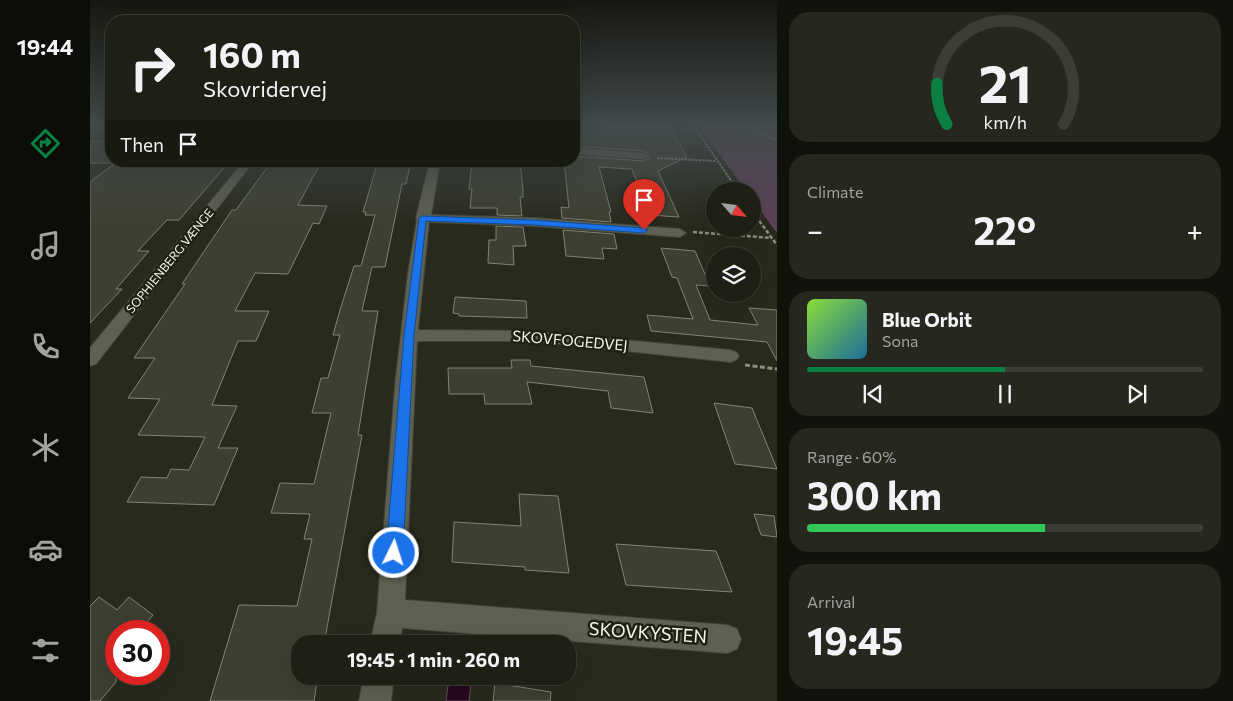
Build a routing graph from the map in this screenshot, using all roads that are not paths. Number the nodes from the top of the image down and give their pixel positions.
1 (244, 167) edge
2 (434, 167) edge
3 (422, 218) junction
4 (680, 233) road end
5 (409, 335) junction
6 (730, 356) road end
7 (90, 360) edge
8 (390, 613) junction
9 (386, 635) edge
10 (727, 638) dead end
11 (378, 685) edge
12 (375, 701) edge

1 - 7 street, SOPHIENBERG VÆNGE
2 - 3 street
3 - 4 street
3 - 5 street
5 - 6 street, SKOVFOGEDVEJ
5 - 8 street
8 - 9 street
8 - 10 street, SKOVKYSTEN
11 - 12 street

